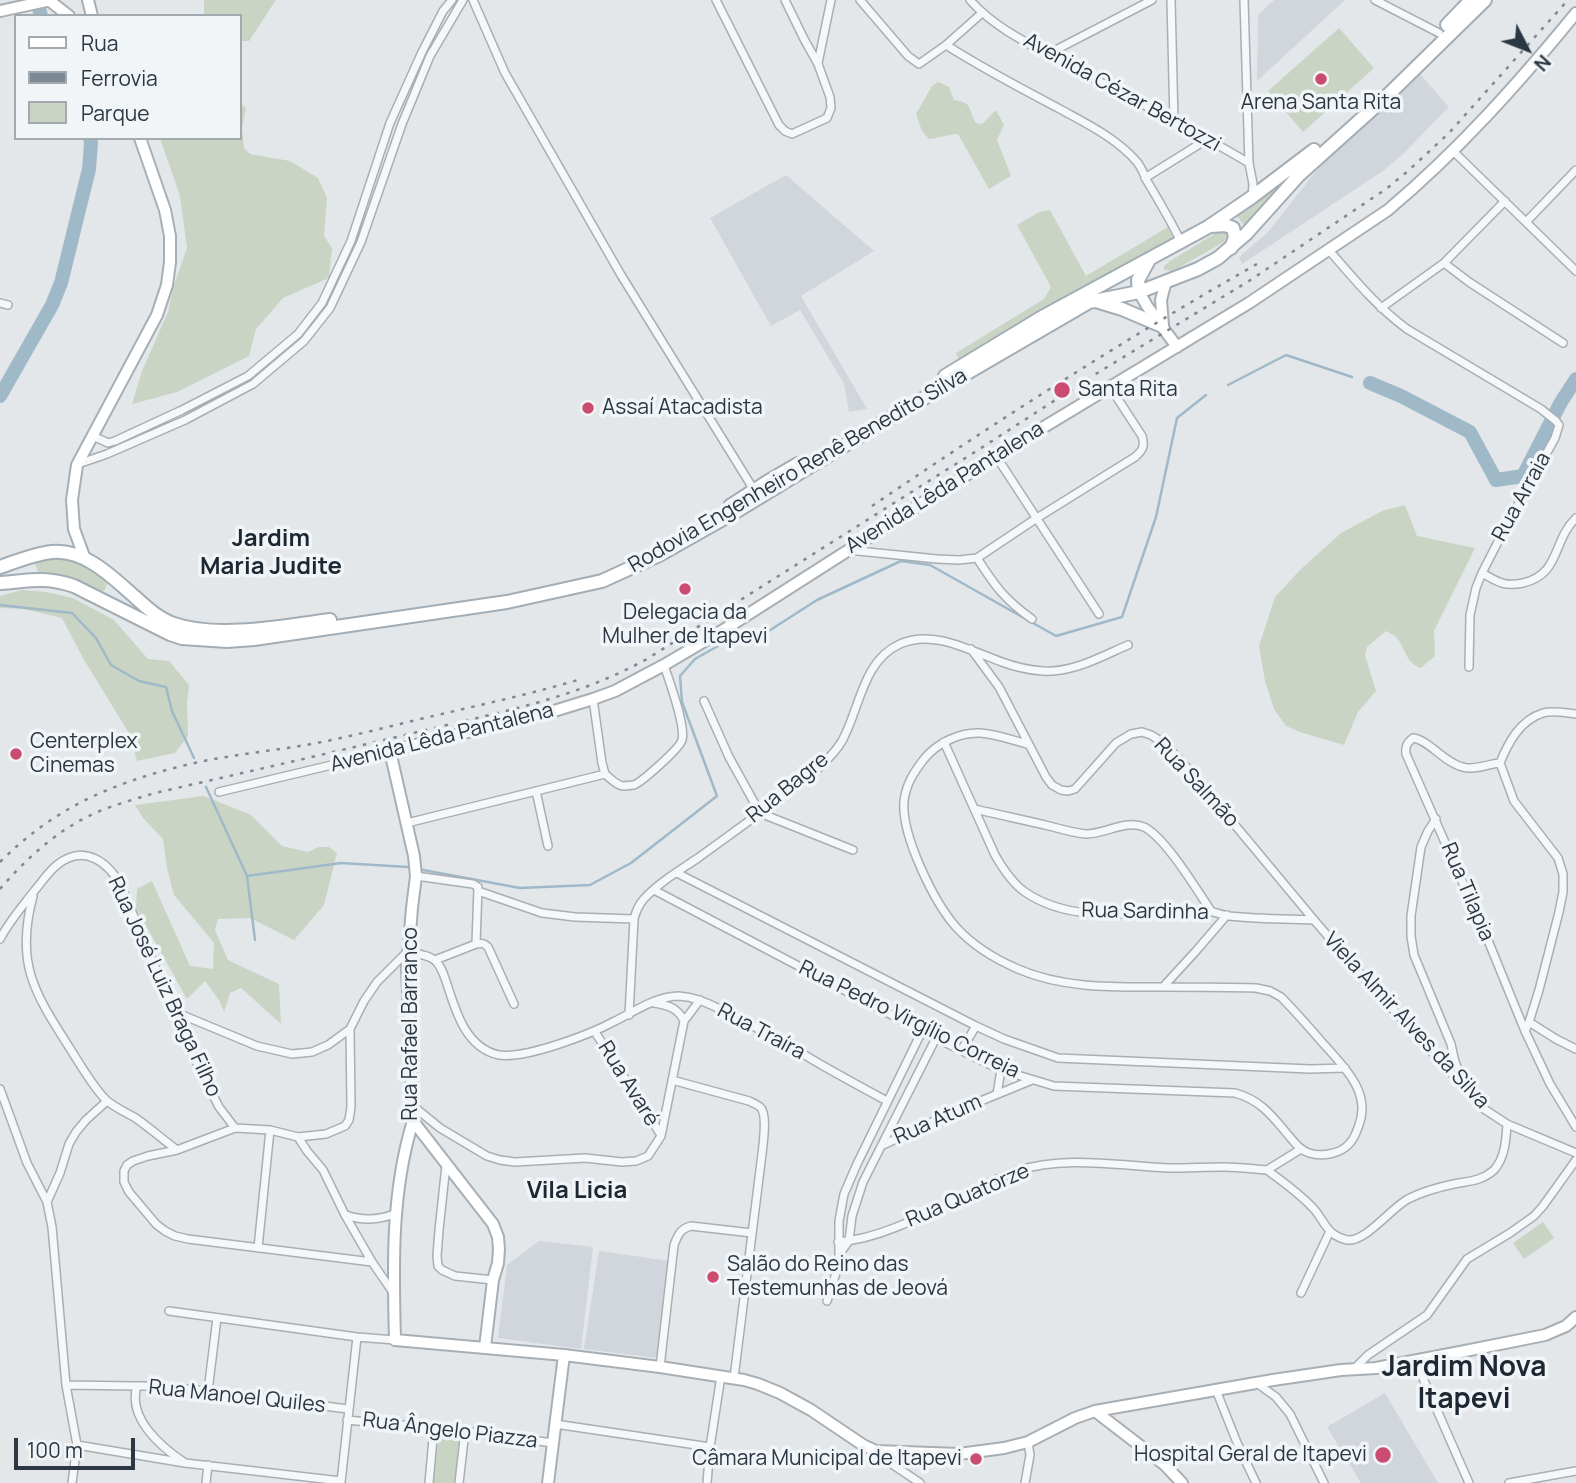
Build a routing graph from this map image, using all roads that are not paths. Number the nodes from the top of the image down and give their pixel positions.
1 (452, 0) edge
2 (463, 0) edge
3 (473, 0) edge
4 (716, 0) edge
5 (785, 0) edge
6 (831, 0) edge
7 (860, 0) edge
8 (970, 0) edge
9 (1152, 0) edge
10 (1171, 0) edge
11 (1244, 0) edge
12 (1375, 0) edge
13 (1471, 0) edge
14 (1485, 0) edge
15 (50, 1) edge
16 (0, 11) edge
17 (982, 13) junction
18 (1576, 13) edge
19 (66, 14) edge
20 (823, 32) junction
21 (1439, 33) junction
22 (804, 39) junction
23 (946, 45) junction
24 (1048, 54) junction
25 (818, 64) junction
26 (1174, 121) junction
27 (1206, 139) junction
28 (141, 140) edge
29 (1453, 151) junction
30 (1249, 163) junction
31 (1576, 170) edge
32 (1145, 178) junction
33 (1252, 197) junction
34 (1505, 201) junction
35 (1526, 222) junction
36 (1208, 227) junction
37 (1181, 242) junction
38 (1230, 248) junction
39 (1328, 248) junction
40 (1154, 257) junction
41 (1444, 263) junction
42 (1576, 271) edge
43 (1166, 281) junction
44 (1139, 292) junction
45 (1096, 301) junction
46 (1381, 308) junction
47 (1163, 327) junction
48 (1563, 343) dead end
49 (1177, 347) junction
50 (1111, 387) junction
51 (93, 436) junction
52 (996, 456) junction
53 (77, 465) junction
54 (754, 490) junction
55 (1037, 518) junction
56 (1576, 518) edge
57 (848, 550) junction
58 (35, 555) junction
59 (977, 558) junction
60 (85, 559) junction
61 (0, 567) edge
62 (1482, 573) junction
63 (110, 576) junction
64 (38, 579) junction
65 (0, 583) edge
66 (91, 595) junction
67 (1099, 614) dead end
68 (1032, 619) dead end
69 (1128, 645) dead end
70 (971, 649) junction
71 (664, 665) junction
72 (1469, 667) dead end
73 (593, 699) junction
74 (704, 701) dead end
75 (1576, 715) edge
76 (944, 742) junction
77 (1027, 744) junction
78 (390, 751) junction
79 (1500, 763) junction
80 (605, 774) junction
81 (536, 791) junction
82 (219, 792) dead end
83 (975, 809) junction
84 (760, 813) junction
85 (1436, 819) junction
86 (407, 823) junction
87 (548, 846) dead end
88 (853, 850) dead end
89 (677, 873) junction
90 (416, 876) junction
91 (654, 890) junction
92 (478, 891) junction
93 (34, 892) junction
94 (1211, 911) junction
95 (1227, 915) junction
96 (634, 919) junction
97 (1314, 920) junction
98 (0, 939) edge
99 (476, 944) junction
100 (407, 952) junction
101 (435, 960) junction
102 (1163, 987) junction
103 (700, 1000) junction
104 (651, 1003) junction
105 (514, 1004) dead end
106 (175, 1012) junction
107 (629, 1015) junction
108 (684, 1021) junction
109 (1529, 1022) junction
110 (976, 1026) junction
111 (350, 1028) junction
112 (922, 1031) junction
113 (1525, 1031) junction
114 (595, 1032) junction
115 (936, 1038) junction
116 (962, 1049) junction
117 (1576, 1049) edge
118 (1345, 1068) junction
119 (1001, 1070) junction
120 (672, 1080) junction
121 (1032, 1080) junction
122 (1465, 1087) junction
123 (0, 1089) edge
124 (997, 1094) junction
125 (107, 1101) junction
126 (887, 1101) junction
127 (413, 1106) junction
128 (413, 1121) junction
129 (1507, 1124) junction
130 (1576, 1127) edge
131 (235, 1128) junction
132 (270, 1130) junction
133 (661, 1136) junction
134 (298, 1137) junction
135 (882, 1145) junction
136 (1301, 1149) junction
137 (177, 1150) junction
138 (1576, 1153) edge
139 (1576, 1160) edge
140 (446, 1165) junction
141 (1267, 1170) junction
142 (47, 1202) junction
143 (395, 1214) junction
144 (345, 1215) junction
145 (1330, 1231) junction
146 (752, 1233) junction
147 (849, 1241) junction
148 (838, 1242) junction
149 (258, 1248) junction
150 (839, 1256) junction
151 (372, 1262) junction
152 (492, 1280) junction
153 (394, 1293) junction
154 (1301, 1293) dead end
155 (827, 1301) dead end
156 (169, 1311) dead end
157 (1576, 1317) edge
158 (218, 1318) junction
159 (357, 1337) junction
160 (396, 1340) junction
161 (485, 1347) junction
162 (564, 1355) junction
163 (1415, 1360) junction
164 (660, 1367) junction
165 (1355, 1368) junction
166 (721, 1376) junction
167 (734, 1378) junction
168 (1258, 1384) junction
169 (66, 1385) junction
170 (137, 1386) junction
171 (1216, 1390) junction
172 (208, 1391) junction
173 (348, 1409) junction
174 (1095, 1411) junction
175 (347, 1420) junction
176 (555, 1424) junction
177 (434, 1428) junction
178 (465, 1431) junction
179 (1028, 1442) junction
180 (553, 1443) junction
181 (77, 1445) junction
182 (710, 1447) junction
183 (876, 1451) junction
184 (185, 1463) junction
185 (208, 1465) junction
186 (1576, 1471) edge
187 (341, 1482) edge
188 (72, 1483) edge
189 (206, 1483) edge
190 (429, 1483) edge
191 (458, 1483) edge
192 (548, 1483) edge
193 (707, 1483) edge
194 (920, 1483) edge
195 (1025, 1483) edge
196 (1182, 1483) edge
197 (1256, 1483) edge
198 (1324, 1483) edge
199 (1469, 1483) edge
200 (1509, 1483) edge

1 - 51 street
2 - 53 street
3 - 54 street
4 - 25 street
5 - 22 street
6 - 20 street
7 - 23 street
8 - 17 street, Avenida Cézar Bertozzi
9 - 24 street
10 - 26 street
11 - 30 street
12 - 21 street
13 - 21 main road, Rodovia Engenheiro Renê Benedito Silva
14 - 38 main road, Rodovia Engenheiro Renê Benedito Silva
15 - 16 street
15 - 19 street
17 - 23 street
17 - 24 street, Avenida Cézar Bertozzi
18 - 29 street, Avenida Lêda Pantalena
20 - 22 street
20 - 25 street
21 - 33 main road, Rodovia Engenheiro Renê Benedito Silva
22 - 25 street
23 - 32 street
24 - 26 street, Avenida Cézar Bertozzi
26 - 27 street, Avenida Cézar Bertozzi
27 - 30 street, Avenida Cézar Bertozzi
27 - 32 street
28 - 51 street
29 - 34 street
29 - 39 street, Avenida Lêda Pantalena
30 - 33 street
31 - 35 street
32 - 37 street
33 - 36 main road, Rodovia Engenheiro Renê Benedito Silva
34 - 35 street
34 - 41 street
35 - 42 street
36 - 37 main road, Rodovia Engenheiro Renê Benedito Silva
36 - 38 main road
37 - 40 main road, Rodovia Engenheiro Renê Benedito Silva
38 - 43 main road, Rodovia Engenheiro Renê Benedito Silva
39 - 46 street
39 - 49 street, Avenida Lêda Pantalena
40 - 43 main road
40 - 44 main road
40 - 54 main road, Rodovia Engenheiro Renê Benedito Silva
41 - 46 street
41 - 48 street
43 - 44 main road, Rodovia Engenheiro Renê Benedito Silva
43 - 47 street
44 - 45 main road, Rodovia Engenheiro Renê Benedito Silva
44 - 47 street
45 - 47 main road
45 - 66 main road, Rodovia Engenheiro Renê Benedito Silva
46 - 62 street, Rua Arraia
47 - 49 street
49 - 50 street, Avenida Lêda Pantalena
50 - 52 street, Avenida Lêda Pantalena
50 - 55 street
51 - 53 street
52 - 55 street
52 - 57 street, Avenida Lêda Pantalena
53 - 60 street
54 - 63 main road, Rodovia Engenheiro Renê Benedito Silva
55 - 59 street
55 - 67 street
56 - 62 street
57 - 59 street
57 - 71 street, Avenida Lêda Pantalena
58 - 60 main road, Rodovia Engenheiro Renê Benedito Silva
58 - 61 main road, Rodovia Engenheiro Renê Benedito Silva
58 - 64 main road
59 - 68 street
60 - 63 main road, Rodovia Engenheiro Renê Benedito Silva
62 - 72 street, Rua Arraia
63 - 66 main road
64 - 65 main road, Rodovia Engenheiro Renê Benedito Silva
64 - 66 main road, Rodovia Engenheiro Renê Benedito Silva
69 - 70 street, Rua Bagre
70 - 77 street, Rua Salmão
70 - 84 street, Rua Bagre
71 - 73 street, Avenida Lêda Pantalena
71 - 80 street
73 - 78 street, Avenida Lêda Pantalena
73 - 80 street
74 - 84 street
75 - 79 street
76 - 77 street
76 - 83 street, Rua Sardinha
76 - 102 street
77 - 97 street, Rua Salmão
78 - 82 street, Avenida Lêda Pantalena
78 - 86 street, Rua Rafael Barranco
79 - 85 street, Rua Tilapia
79 - 109 street
80 - 81 street
81 - 86 street
81 - 87 street
83 - 94 street
83 - 94 street, Rua Sardinha
84 - 88 street
84 - 89 street, Rua Bagre
85 - 113 street, Rua Tilapia
85 - 122 street
86 - 90 street, Rua Rafael Barranco
89 - 91 street, Rua Bagre
89 - 110 street, Rua Pedro Virgílio Correia
90 - 92 street
90 - 100 street, Rua Rafael Barranco
91 - 96 street, Rua Bagre
91 - 112 street, Rua Pedro Virgílio Correia
92 - 96 street
92 - 99 street
93 - 98 street, Rua José Luiz Braga Filho
93 - 106 street, Rua José Luiz Braga Filho
93 - 125 street
94 - 95 street, Rua Sardinha
95 - 97 street, Rua Sardinha
95 - 102 street
96 - 107 street
97 - 122 street, Viela Almir Alves da Silva
99 - 101 street
99 - 105 street
100 - 101 street
100 - 111 street
100 - 127 street, Rua Rafael Barranco
101 - 114 street, Rua Traíra
102 - 118 street
103 - 104 street, Rua Traíra
103 - 108 street
103 - 126 street, Rua Traíra
104 - 107 street, Rua Traíra
104 - 108 street
106 - 111 street
106 - 131 street, Rua José Luiz Braga Filho
107 - 114 street, Rua Traíra
108 - 120 street
109 - 113 street
109 - 117 street
110 - 116 street
110 - 118 street, Rua Pedro Virgílio Correia
111 - 134 street
112 - 115 street, Rua Pedro Virgílio Correia
112 - 126 street
113 - 130 street, Rua Tilapia
114 - 133 street, Rua Avaré
115 - 116 street, Rua Pedro Virgílio Correia
115 - 135 street
116 - 119 street, Rua Pedro Virgílio Correia
118 - 136 street
119 - 121 street, Rua Pedro Virgílio Correia
119 - 124 street
120 - 133 street
120 - 146 street
121 - 124 street, Rua Atum
121 - 136 street, Rua Pedro Virgílio Correia
122 - 129 street, Viela Almir Alves da Silva
123 - 142 street
124 - 135 street, Rua Atum
125 - 137 street
125 - 142 street
126 - 148 street
127 - 128 street, Rua Rafael Barranco
127 - 133 street
128 - 140 street
128 - 143 street, Rua Rafael Barranco
129 - 138 street, Viela Almir Alves da Silva
129 - 145 street
131 - 132 street
131 - 137 street
132 - 134 street
132 - 149 street
134 - 144 street
135 - 147 street
136 - 141 street
137 - 149 street
139 - 165 street
140 - 152 street
140 - 152 street
141 - 145 street
141 - 147 street, Rua Quatorze
142 - 169 street
143 - 144 street
143 - 153 street, Rua Rafael Barranco
144 - 151 street
145 - 154 street
146 - 164 street
146 - 167 street
147 - 148 street, Rua Quatorze
147 - 150 street
148 - 150 street
149 - 151 street
150 - 155 street
151 - 153 street
152 - 161 street
153 - 160 street, Rua Rafael Barranco
156 - 158 street
157 - 163 street
158 - 159 street
158 - 172 street
159 - 160 street
159 - 173 street
160 - 161 street
161 - 162 street
162 - 164 street
162 - 176 street
163 - 165 street
163 - 199 street
164 - 166 street
165 - 168 street
166 - 167 street
166 - 182 street
167 - 183 street
168 - 171 street
168 - 198 street
169 - 170 street
169 - 181 street
170 - 172 street, Rua Manoel Quiles
170 - 184 street, Rua Manoel Quiles
171 - 174 street
171 - 197 street
172 - 173 street, Rua Manoel Quiles
173 - 175 street
174 - 179 street
174 - 196 street
175 - 177 street, Rua Ângelo Piazza
175 - 187 street
176 - 180 street
176 - 182 street
177 - 178 street, Rua Ângelo Piazza
177 - 190 street
178 - 180 street, Rua Ângelo Piazza
178 - 191 street
179 - 183 street
179 - 195 street
180 - 192 street
181 - 184 street
181 - 188 street
182 - 193 street
183 - 194 street
184 - 185 street
185 - 187 street
185 - 189 street
186 - 200 street

